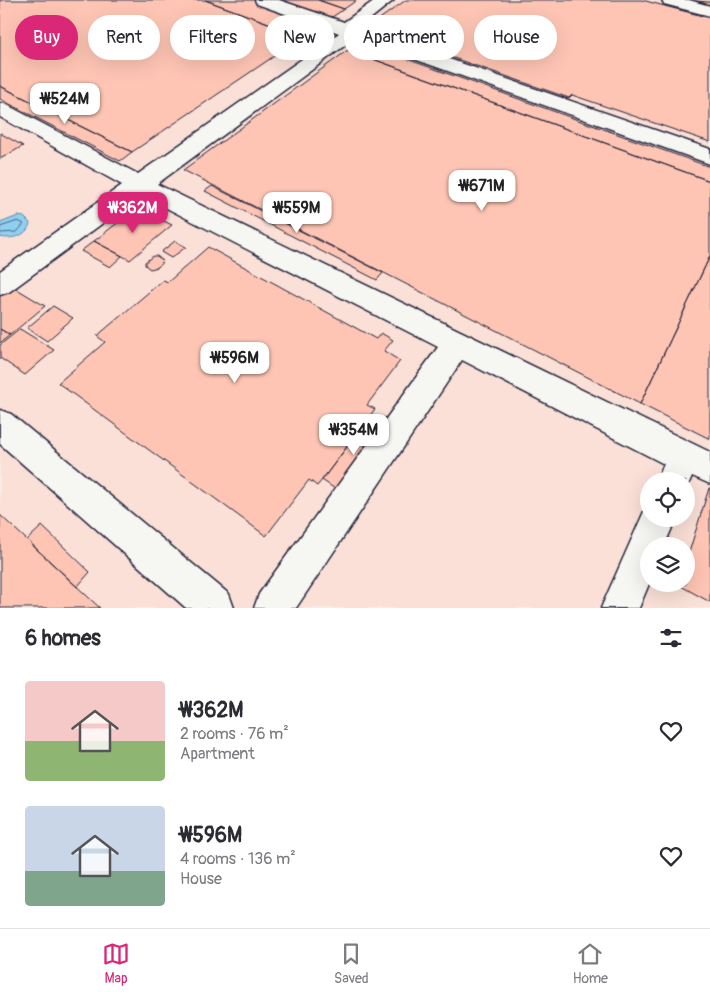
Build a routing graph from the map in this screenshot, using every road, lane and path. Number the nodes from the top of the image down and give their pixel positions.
1 (263, 0) edge
2 (386, 0) edge
3 (670, 0) edge
4 (710, 11) edge
5 (368, 15) edge
6 (344, 29) edge
7 (344, 35) edge
8 (432, 60) edge
9 (0, 109) edge
10 (710, 157) edge
11 (140, 185) junction
12 (0, 285) edge
13 (456, 343) junction
14 (0, 424) edge
15 (689, 469) edge
16 (655, 527) edge
17 (215, 608) edge
18 (273, 608) edge
19 (620, 608) edge

1 - 6 lane
2 - 5 lane
3 - 4 lane
7 - 11 lane
8 - 10 lane
9 - 11 lane
11 - 12 lane
11 - 13 lane
13 - 15 lane
13 - 18 lane
14 - 17 lane
16 - 19 lane

